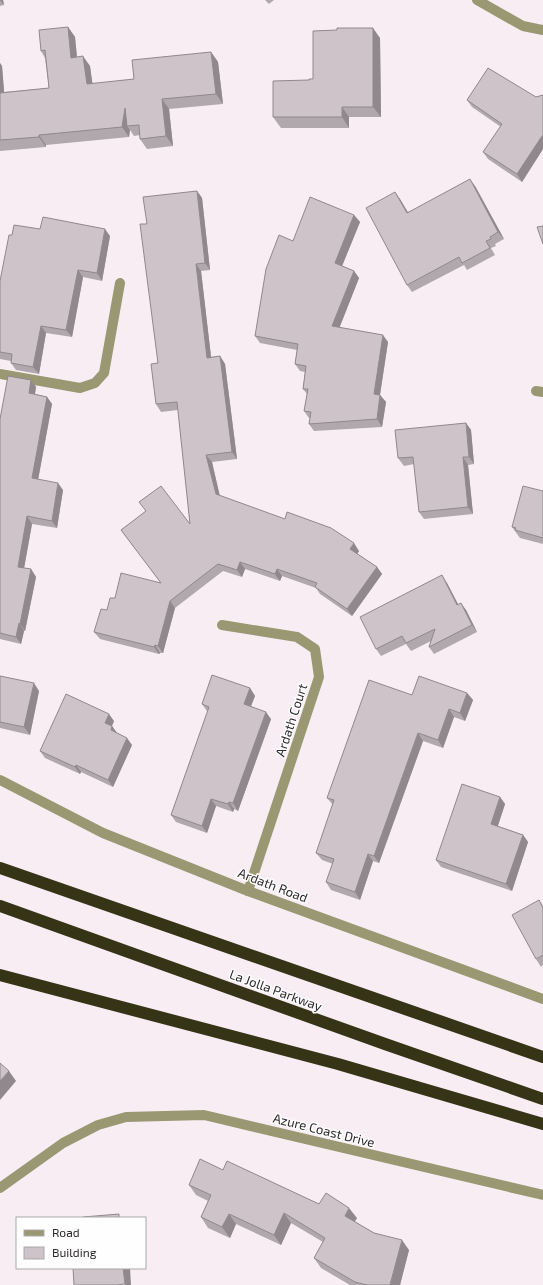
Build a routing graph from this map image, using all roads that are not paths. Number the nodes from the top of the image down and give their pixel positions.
1 (477, 0) edge
2 (543, 30) edge
3 (120, 283) dead end
4 (0, 374) edge
5 (222, 625) dead end
6 (0, 780) edge
7 (0, 868) edge
8 (248, 891) junction
9 (0, 906) edge
10 (0, 975) edge
11 (543, 999) edge
12 (543, 1057) edge
13 (543, 1099) edge
14 (543, 1124) edge
15 (0, 1188) edge
16 (543, 1195) edge

1 - 2 street
3 - 4 street
5 - 8 street, Ardath Court
6 - 8 street, Ardath Road
7 - 12 highway, La Jolla Parkway
8 - 11 street, Ardath Road
9 - 13 highway, La Jolla Parkway
10 - 14 highway
15 - 16 street, Azure Coast Drive

